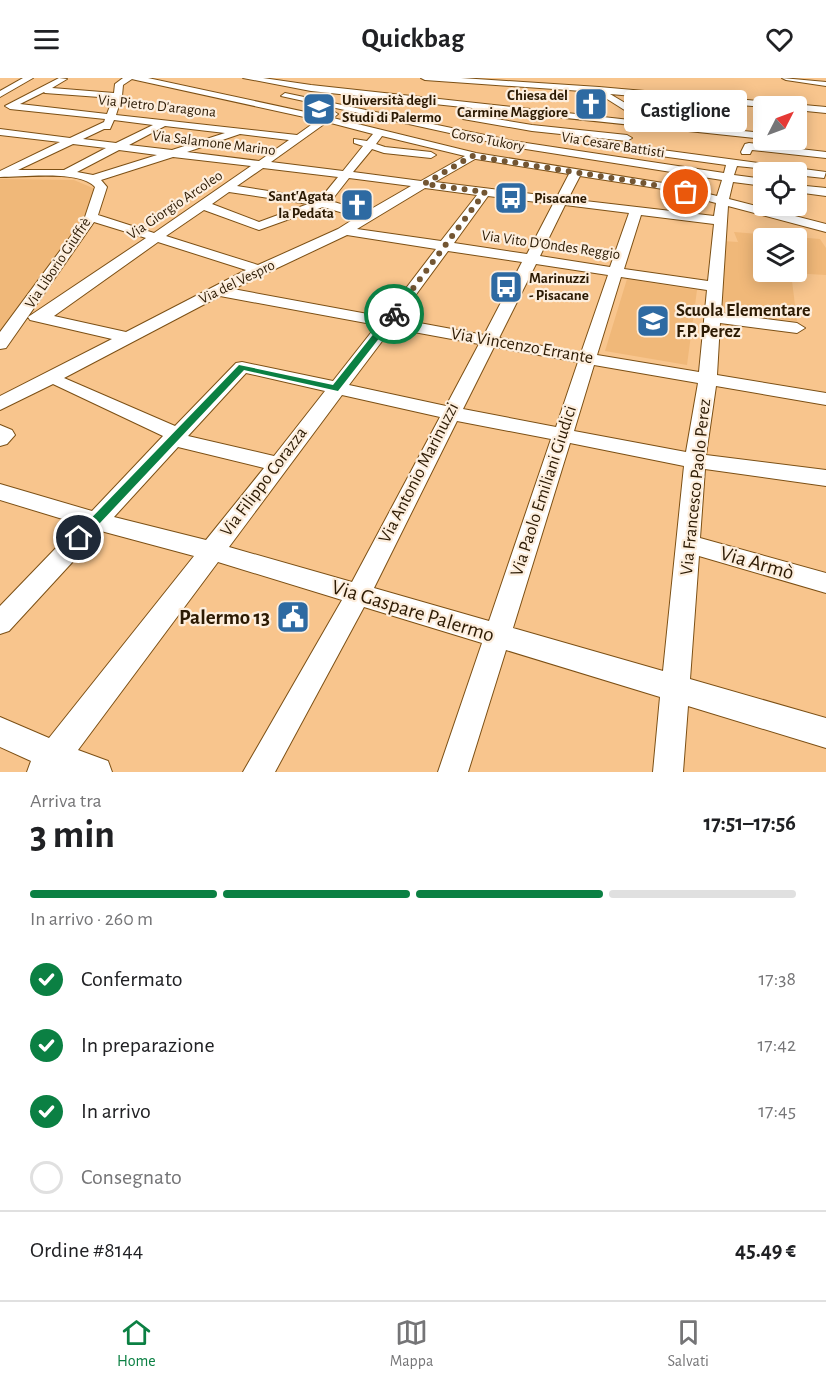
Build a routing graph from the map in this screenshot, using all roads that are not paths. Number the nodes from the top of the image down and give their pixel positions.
1 (74, 78) edge
2 (129, 78) edge
3 (331, 78) edge
4 (425, 78) edge
5 (779, 78) edge
6 (786, 78) edge
7 (24, 79) edge
8 (63, 79) edge
9 (140, 79) edge
10 (186, 80) dead end
11 (244, 81) edge
12 (507, 81) edge
13 (10, 83) junction
14 (825, 83) edge
15 (0, 84) edge
16 (416, 84) edge
17 (170, 85) junction
18 (230, 86) dead end
19 (598, 87) junction
20 (0, 88) edge
21 (253, 89) dead end
22 (320, 89) junction
23 (45, 90) junction
24 (424, 90) dead end
25 (447, 92) dead end
26 (530, 92) dead end
27 (213, 93) junction
28 (364, 93) junction
29 (0, 94) edge
30 (274, 94) dead end
31 (118, 96) junction
32 (306, 101) junction
33 (438, 102) junction
34 (753, 102) edge
35 (11, 106) junction
36 (556, 106) dead end
37 (488, 107) junction
38 (341, 108) junction
39 (396, 108) junction
40 (807, 108) edge
41 (826, 110) edge
42 (1, 111) edge
43 (292, 111) junction
44 (69, 112) junction
45 (460, 116) junction
46 (545, 118) junction
47 (110, 119) junction
48 (48, 121) dead end
49 (166, 122) junction
50 (322, 122) junction
51 (38, 125) dead end
52 (492, 125) junction
53 (656, 126) junction
54 (242, 130) junction
55 (528, 131) junction
56 (595, 131) junction
57 (0, 132) edge
58 (377, 132) junction
59 (638, 132) junction
60 (18, 135) junction
61 (753, 135) edge
62 (299, 138) junction
63 (70, 141) junction
64 (679, 142) junction
65 (0, 143) edge
66 (505, 143) junction
67 (101, 144) junction
68 (121, 146) junction
69 (369, 146) junction
70 (175, 154) junction
71 (826, 155) edge
72 (470, 156) junction
73 (588, 156) junction
74 (707, 159) junction
75 (625, 162) junction
76 (826, 162) edge
77 (732, 163) junction
78 (263, 164) junction
79 (576, 172) junction
80 (66, 173) junction
81 (1, 174) edge
82 (345, 174) junction
83 (824, 175) dead end
84 (94, 178) junction
85 (728, 178) junction
86 (753, 181) edge
87 (424, 184) junction
88 (228, 188) junction
89 (807, 189) edge
90 (485, 192) junction
91 (826, 192) edge
92 (562, 201) junction
93 (722, 201) junction
94 (323, 203) junction
95 (202, 205) junction
96 (636, 210) junction
97 (367, 216) junction
98 (91, 217) junction
99 (720, 221) junction
100 (826, 228) edge
101 (346, 231) junction
102 (155, 238) junction
103 (445, 246) junction
104 (534, 259) junction
105 (260, 270) junction
106 (617, 271) junction
107 (715, 287) junction
108 (218, 291) junction
109 (22, 316) junction
110 (42, 317) junction
111 (713, 317) junction
112 (389, 321) junction
113 (797, 328) dead end
114 (126, 338) junction
115 (489, 340) junction
116 (0, 344) edge
117 (587, 358) junction
118 (708, 377) junction
119 (61, 383) dead end
120 (335, 389) junction
121 (826, 399) edge
122 (0, 404) edge
123 (450, 413) junction
124 (0, 432) edge
125 (562, 435) junction
126 (174, 436) junction
127 (0, 439) edge
128 (695, 461) junction
129 (279, 464) junction
130 (826, 478) edge
131 (0, 492) edge
132 (95, 521) junction
133 (688, 544) junction
134 (212, 551) junction
135 (826, 583) edge
136 (357, 595) junction
137 (0, 623) edge
138 (497, 636) junction
139 (675, 688) junction
140 (0, 732) edge
141 (826, 733) edge
142 (48, 764) edge
143 (97, 772) edge
144 (258, 772) edge
145 (453, 772) edge
146 (668, 772) edge

1 - 8 street
2 - 9 street, Corso Tukory
2 - 31 street
3 - 22 street
4 - 12 street
5 - 6 street
6 - 14 street
7 - 8 street
7 - 13 street
7 - 29 street
8 - 23 street
9 - 17 street, Corso Tukory
10 - 17 street
11 - 21 street
11 - 22 street
12 - 19 street
13 - 15 street
13 - 20 street
16 - 24 street
16 - 39 street
17 - 27 street, Corso Tukory
18 - 27 street
19 - 34 street
19 - 59 street
22 - 28 street
22 - 32 street
23 - 31 street
23 - 35 street
25 - 33 street
26 - 37 street
27 - 43 street, Corso Tukory
28 - 38 street, Via Giorgio Arcoleo
28 - 39 street
30 - 32 street
31 - 47 street
32 - 38 street
32 - 43 street
33 - 37 street
33 - 39 street
35 - 42 street
35 - 44 street, Via Pietro D'aragona
36 - 46 street, Via del Vespro
37 - 45 street
37 - 46 street
38 - 39 street
38 - 50 street, Via Giorgio Arcoleo
39 - 45 street
39 - 52 street
39 - 58 street
39 - 66 street, Via Cesare Battisti
40 - 41 street
43 - 50 street, Corso Tukory
44 - 47 street, Via Pietro D'aragona
44 - 48 street
45 - 52 street
46 - 55 street, Via del Vespro
46 - 56 street
47 - 49 street, Via Pietro D'aragona
47 - 63 street
47 - 67 street
49 - 54 street, Via Pietro D'aragona
49 - 68 street
50 - 58 street, Corso Tukory
50 - 62 street, Via Giorgio Arcoleo
50 - 69 street, Corso Tukory
51 - 60 street
52 - 55 street
53 - 59 street
53 - 61 street
53 - 64 street
54 - 62 street, Via Pietro D'aragona
54 - 70 street
55 - 56 street
55 - 66 street, Via del Vespro
56 - 59 street
56 - 59 street
56 - 73 street
57 - 60 street, Via Salamone Marino
58 - 69 street
58 - 72 street, Corso Tukory
59 - 64 street
59 - 74 street
59 - 75 street
60 - 63 street, Via Salamone Marino
60 - 65 street
62 - 78 street, Via Giorgio Arcoleo
63 - 67 street, Via Salamone Marino
63 - 81 street
64 - 74 street
66 - 72 street, Via del Vespro
66 - 73 street, Via Cesare Battisti
67 - 68 street, Via Salamone Marino
68 - 70 street, Via Salamone Marino
68 - 80 street
69 - 72 street, Corso Tukory
69 - 82 street
70 - 78 street, Via Salamone Marino
70 - 84 street
71 - 76 street
72 - 79 street, Corso Tukory
72 - 87 street, Via del Vespro
73 - 75 street, Via Cesare Battisti
74 - 77 street
75 - 85 street, Via Cesare Battisti
77 - 83 street
77 - 85 street, Via Francesco Paolo Perez
78 - 82 street, Via Salamone Marino
78 - 88 street, Via Giorgio Arcoleo
79 - 92 street, Via Antonio Marinuzzi
79 - 93 street, Corso Tukory
80 - 81 street
80 - 84 street
82 - 87 street, Via Salamone Marino
82 - 94 street
84 - 98 street, Via Liborio Giuffrè
85 - 86 street, Via Cesare Battisti
85 - 93 street, Via Francesco Paolo Perez
87 - 90 street, Via Salamone Marino
87 - 97 street, Via del Vespro
88 - 94 street
88 - 95 street, Via Giorgio Arcoleo
89 - 91 street
90 - 92 street, Via Salamone Marino
90 - 103 street, Via Filippo Corazza
92 - 96 street, Via Salamone Marino
92 - 104 street, Via Antonio Marinuzzi
93 - 99 street, Via Francesco Paolo Perez
93 - 100 street, Corso Tukory
94 - 95 street
94 - 97 street
95 - 102 street, Via Giorgio Arcoleo
96 - 99 street, Via Salamone Marino
96 - 106 street, Via Paolo Emiliani Giudici
97 - 101 street, Via del Vespro
98 - 102 street
98 - 109 street, Via Liborio Giuffrè
99 - 107 street, Via Francesco Paolo Perez
101 - 103 street, Via Vito D'Ondes Reggio
101 - 105 street, Via del Vespro
102 - 105 street
102 - 110 street, Via Giorgio Arcoleo
103 - 104 street, Via Vito D'Ondes Reggio
103 - 112 street, Via Filippo Corazza
104 - 106 street, Via Vito D'Ondes Reggio
104 - 115 street, Via Antonio Marinuzzi
105 - 108 street, Via del Vespro
106 - 107 street, Via Vito D'Ondes Reggio
106 - 117 street, Via Paolo Emiliani Giudici
107 - 111 street, Via Francesco Paolo Perez
108 - 112 street, Via Vincenzo Errante
108 - 114 street, Via del Vespro
109 - 110 street
109 - 116 street, Via Liborio Giuffrè
110 - 114 street
111 - 113 street
111 - 118 street, Via Francesco Paolo Perez
112 - 115 street, Via Vincenzo Errante
112 - 120 street, Via Filippo Corazza
114 - 122 street, Via del Vespro
115 - 117 street, Via Vincenzo Errante
115 - 123 street, Via Antonio Marinuzzi
117 - 118 street, Via Vincenzo Errante
117 - 125 street, Via Paolo Emiliani Giudici
118 - 121 street, Via Vincenzo Errante
118 - 128 street, Via Francesco Paolo Perez
119 - 126 street
120 - 123 street
120 - 126 street
120 - 129 street, Via Filippo Corazza
123 - 125 street
123 - 136 street, Via Antonio Marinuzzi
124 - 127 street
125 - 128 street
125 - 138 street, Via Paolo Emiliani Giudici
126 - 129 street
126 - 132 street
128 - 130 street
128 - 133 street, Via Francesco Paolo Perez
129 - 134 street, Via Filippo Corazza
131 - 132 street, Via Gaspare Palermo
132 - 134 street, Via Gaspare Palermo
132 - 137 street
133 - 135 street, Via Armò
133 - 139 street, Via Francesco Paolo Perez
134 - 136 street, Via Gaspare Palermo
134 - 142 street, Via Filippo Corazza
136 - 138 street, Via Gaspare Palermo
136 - 144 street, Via Antonio Marinuzzi
138 - 139 street, Via Gaspare Palermo
138 - 145 street, Via Paolo Emiliani Giudici
139 - 141 street, Via Gaspare Palermo
139 - 146 street, Via Francesco Paolo Perez
140 - 142 street
142 - 143 street

